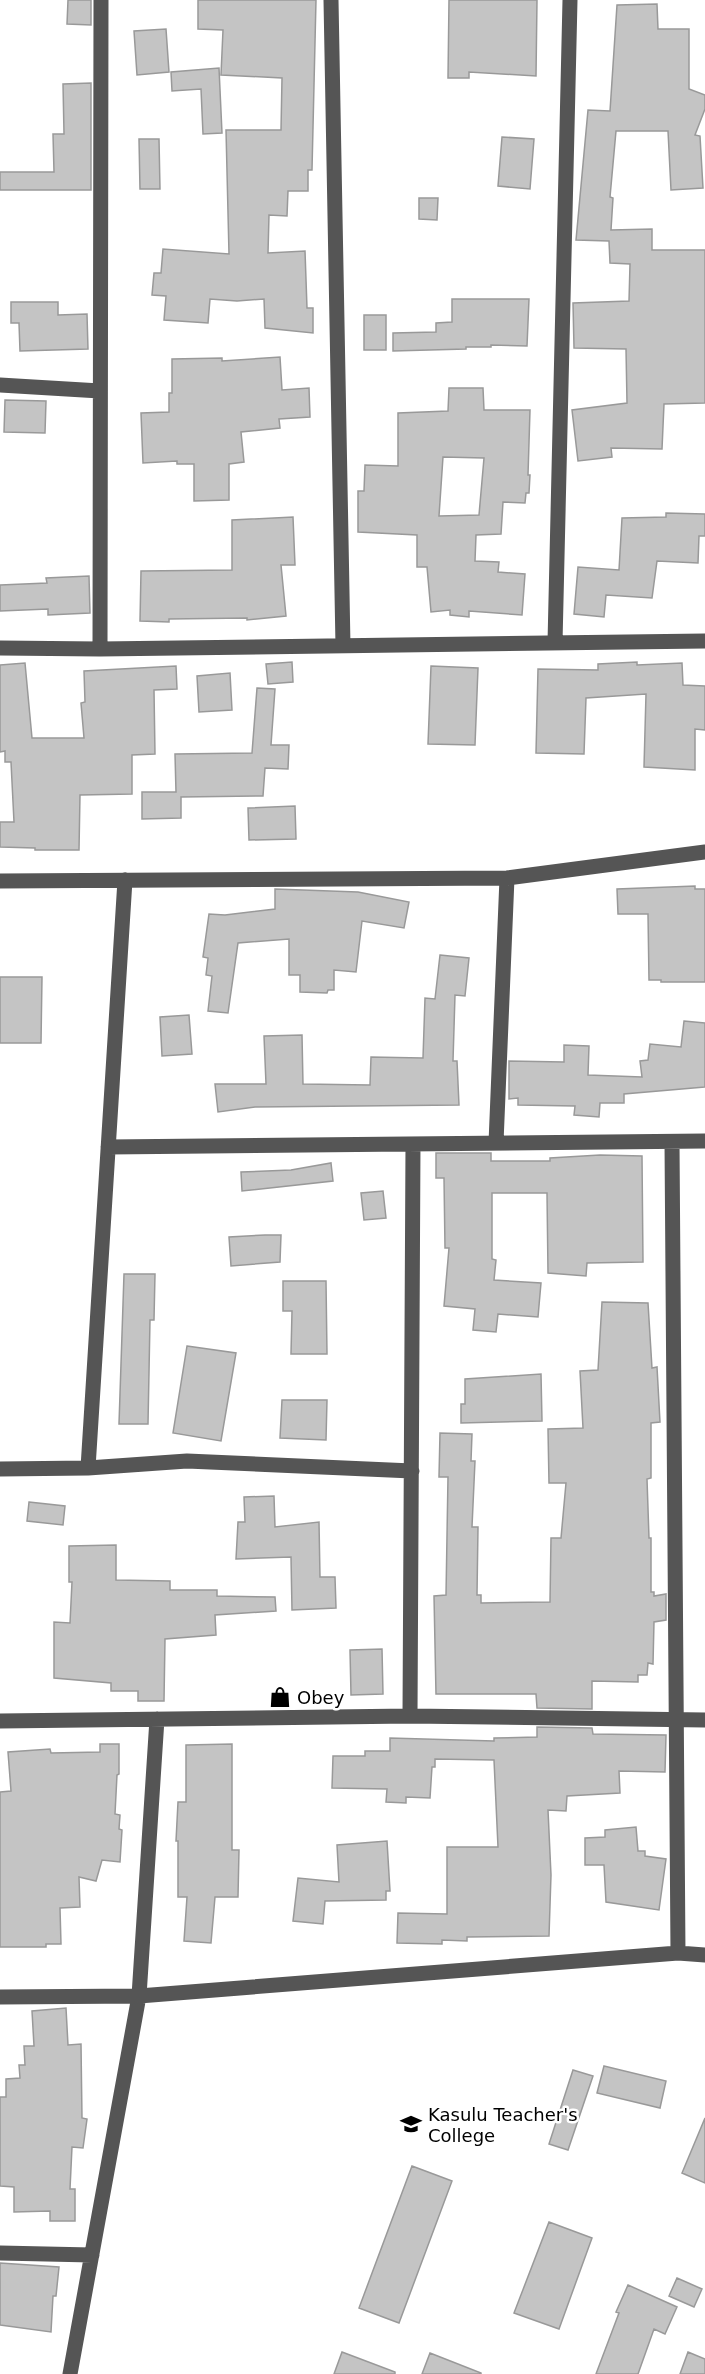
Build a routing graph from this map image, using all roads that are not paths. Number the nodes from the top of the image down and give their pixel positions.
1 (101, 0) edge
2 (331, 0) edge
3 (570, 0) edge
4 (0, 385) edge
5 (100, 391) junction
6 (705, 641) edge
7 (555, 643) junction
8 (343, 646) junction
9 (0, 648) edge
10 (100, 649) junction
11 (705, 852) edge
12 (507, 878) junction
13 (125, 880) junction
14 (0, 881) edge
15 (705, 1141) edge
16 (672, 1142) junction
17 (496, 1143) junction
18 (413, 1144) junction
19 (108, 1147) junction
20 (88, 1468) junction
21 (0, 1469) edge
22 (412, 1471) junction
23 (410, 1716) junction
24 (157, 1719) junction
25 (676, 1720) junction
26 (705, 1720) edge
27 (0, 1721) edge
28 (678, 1953) junction
29 (705, 1955) edge
30 (139, 1996) junction
31 (0, 1997) edge
32 (0, 2253) edge
33 (92, 2255) junction
34 (70, 2374) edge

1 - 5 street
2 - 8 street
3 - 7 street
4 - 5 street
5 - 10 street
6 - 7 street
7 - 8 street
8 - 10 street
9 - 10 street
11 - 12 street
12 - 13 street
12 - 17 street
13 - 14 street
13 - 19 street
15 - 16 street
16 - 17 street
16 - 25 street
17 - 18 street
18 - 19 street
18 - 22 street
19 - 20 street
20 - 21 street
20 - 22 street
22 - 23 street
23 - 24 street
23 - 25 street
24 - 27 street
24 - 30 street
25 - 26 street
25 - 28 street
28 - 29 street
28 - 30 street
30 - 31 street
30 - 33 street
32 - 33 street
33 - 34 street

